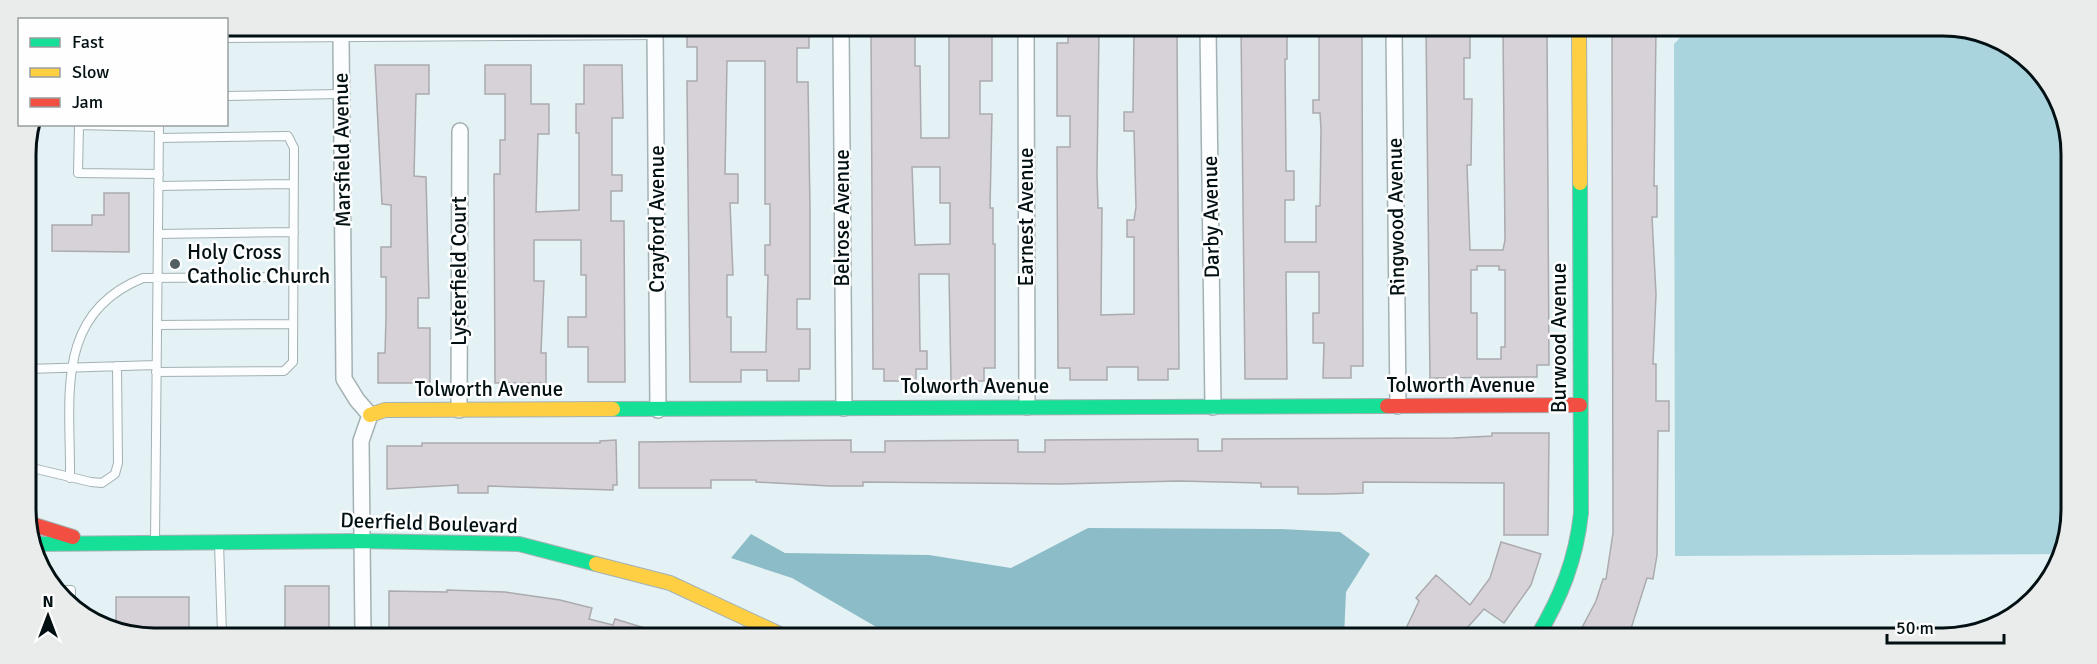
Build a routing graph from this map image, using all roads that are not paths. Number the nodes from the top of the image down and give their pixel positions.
1 (392, 36) edge
2 (655, 36) edge
3 (841, 36) edge
4 (1026, 36) edge
5 (1208, 36) edge
6 (1394, 36) edge
7 (1579, 36) edge
8 (340, 37) junction
9 (228, 38) edge
10 (341, 94) junction
11 (228, 96) edge
12 (79, 126) edge
13 (159, 126) edge
14 (460, 131) dead end
15 (159, 138) junction
16 (159, 174) junction
17 (294, 184) junction
18 (158, 186) junction
19 (294, 232) junction
20 (158, 234) junction
21 (157, 276) junction
22 (294, 277) junction
23 (293, 324) junction
24 (157, 325) junction
25 (117, 366) junction
26 (71, 367) junction
27 (36, 369) edge
28 (156, 369) junction
29 (1580, 405) junction
30 (1398, 406) junction
31 (1027, 407) junction
32 (1213, 407) junction
33 (844, 408) junction
34 (459, 410) junction
35 (658, 410) junction
36 (370, 415) junction
37 (36, 469) edge
38 (70, 477) junction
39 (37, 526) edge
40 (360, 541) junction
41 (94, 542) junction
42 (155, 542) junction
43 (219, 542) junction
44 (41, 544) edge
45 (222, 628) edge
46 (363, 628) edge
47 (767, 628) edge
48 (1543, 628) edge

1 - 8 lane
2 - 35 street, Crayford Avenue
3 - 33 street, Belrose Avenue
4 - 31 street, Earnest Avenue
5 - 32 street, Darby Avenue
6 - 30 street, Ringwood Avenue
7 - 29 street, Burwood Avenue
8 - 9 lane
8 - 10 street, Marsfield Avenue
10 - 11 lane
10 - 36 street, Marsfield Avenue
12 - 16 lane
13 - 15 lane
14 - 34 street, Lysterfield Court
15 - 16 lane
15 - 17 lane
16 - 18 lane
17 - 18 lane
17 - 19 lane
18 - 20 lane
19 - 20 lane
19 - 22 lane
20 - 21 lane
21 - 22 lane
21 - 24 lane
21 - 26 lane
22 - 23 lane
23 - 24 lane
23 - 28 lane
24 - 28 lane
25 - 26 lane
25 - 28 lane
25 - 38 lane
26 - 27 lane
26 - 38 lane
28 - 42 lane
29 - 30 street, Tolworth Avenue
29 - 48 street, Burwood Avenue
30 - 32 street, Tolworth Avenue
31 - 32 street, Tolworth Avenue
31 - 33 street, Tolworth Avenue
33 - 35 street, Tolworth Avenue
34 - 35 street, Tolworth Avenue
34 - 36 street, Tolworth Avenue
36 - 40 street
37 - 38 lane
39 - 41 street, Deerfield Boulevard
40 - 43 street, Deerfield Boulevard
40 - 46 street
40 - 47 street, Deerfield Boulevard
41 - 42 street, Deerfield Boulevard
41 - 44 street, Deerfield Boulevard
42 - 43 street, Deerfield Boulevard
43 - 45 lane

